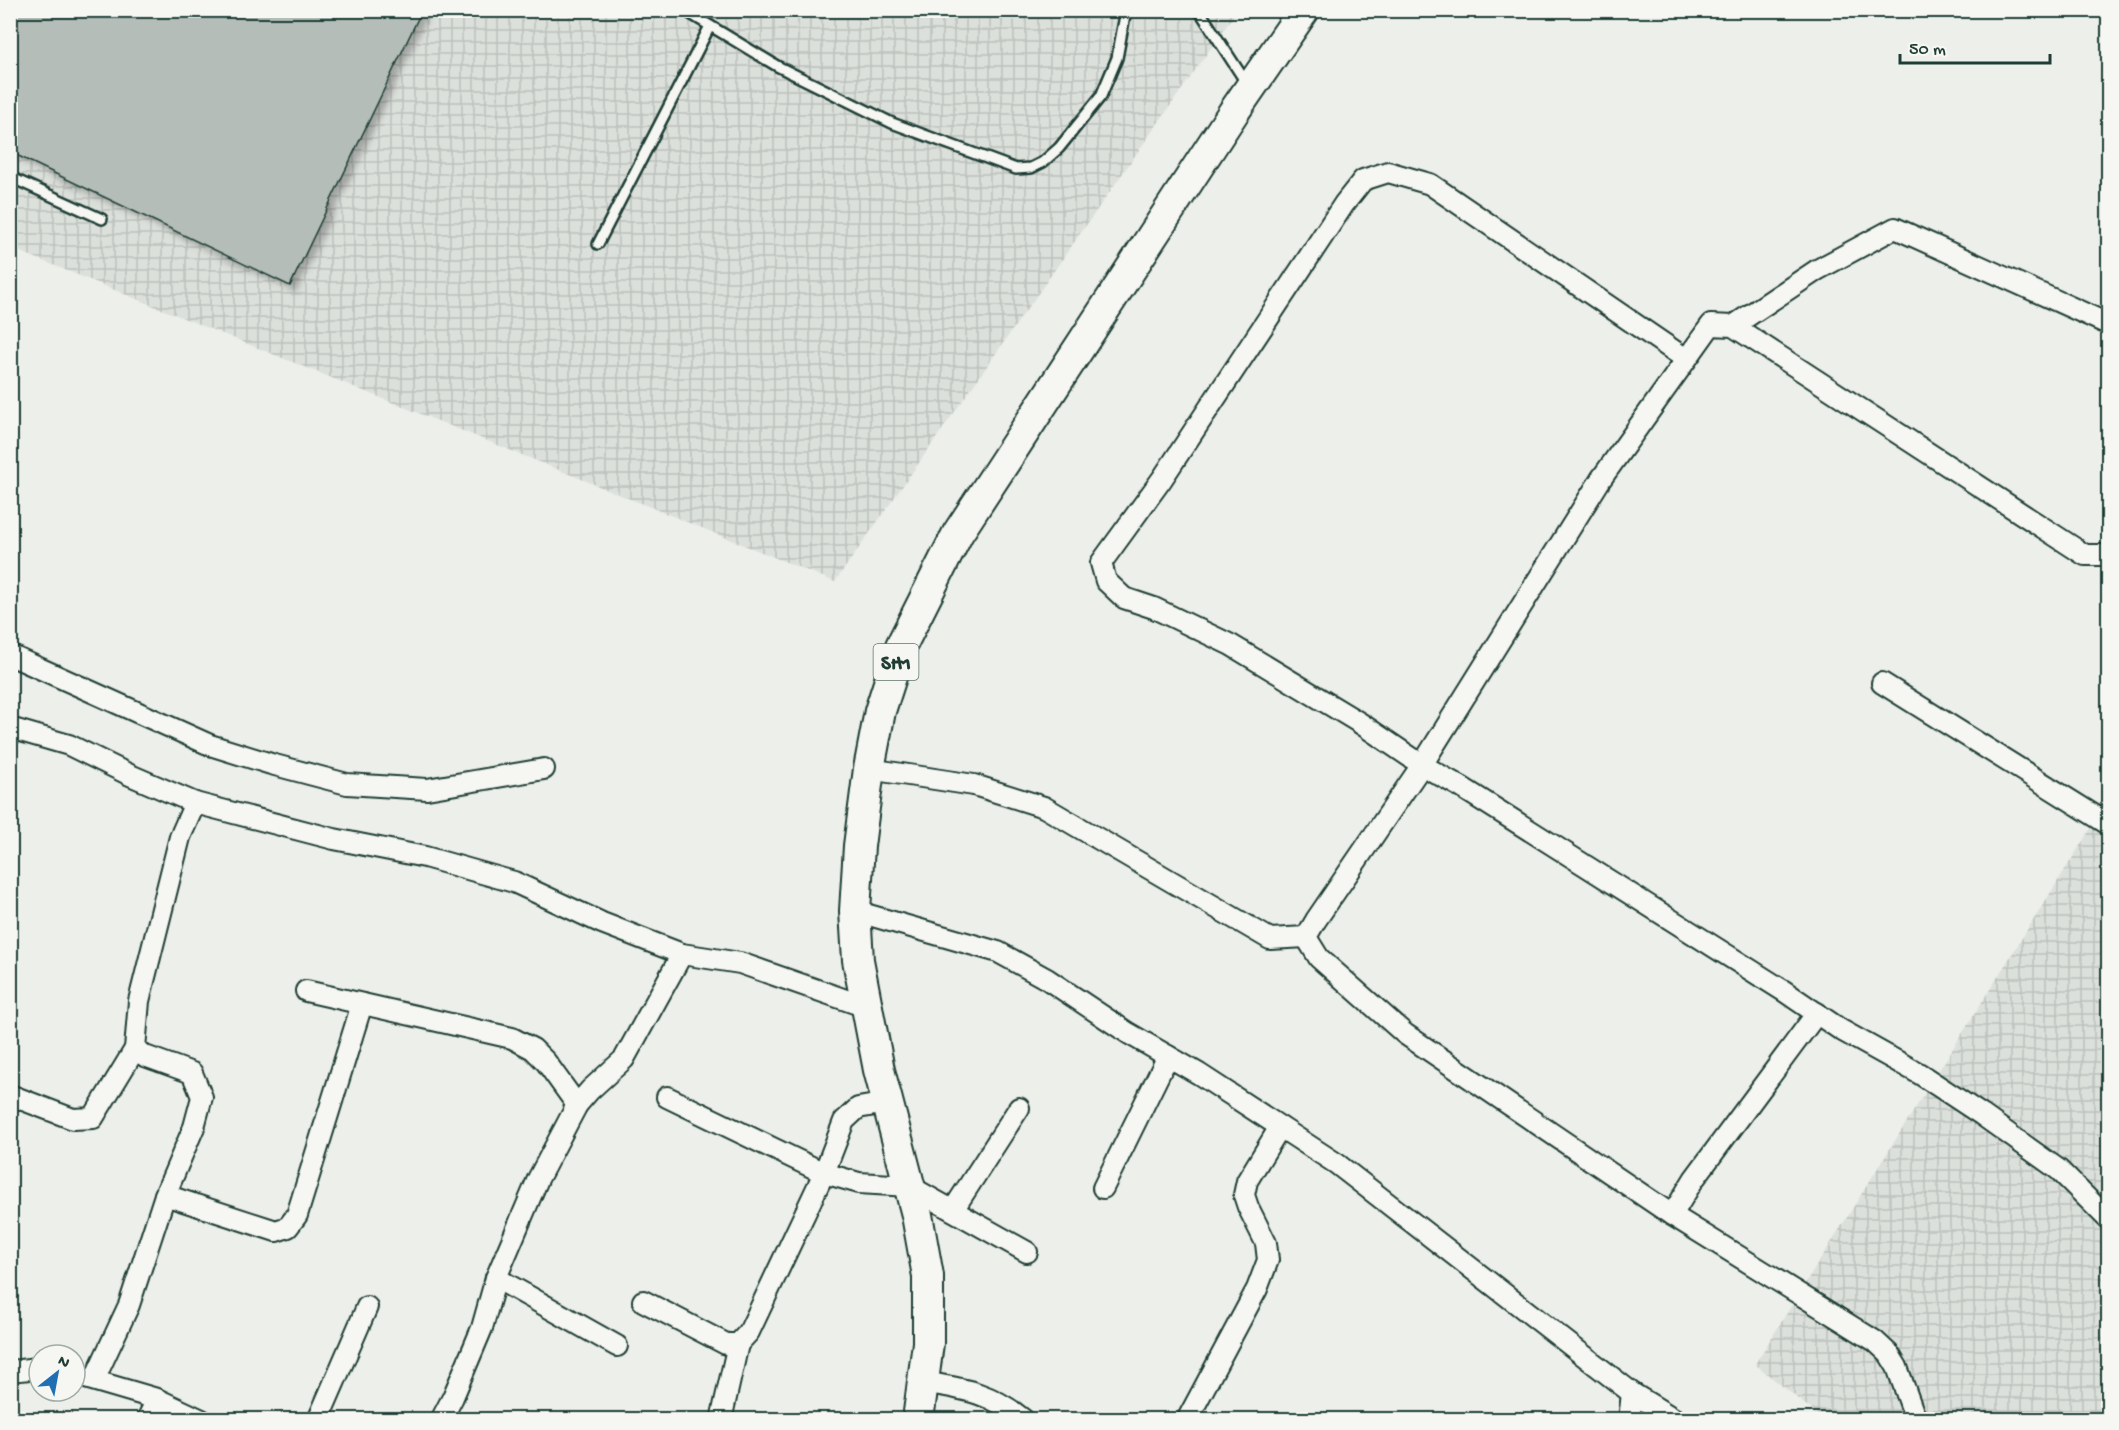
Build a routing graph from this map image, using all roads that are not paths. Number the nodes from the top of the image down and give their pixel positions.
1 (684, 10) edge
2 (1126, 10) edge
3 (1199, 10) edge
4 (1304, 10) edge
5 (710, 26) junction
6 (1250, 89) junction
7 (10, 177) edge
8 (102, 219) dead end
9 (598, 244) dead end
10 (2109, 324) edge
11 (1733, 326) junction
12 (1686, 359) junction
13 (2109, 553) edge
14 (10, 655) edge
15 (1882, 683) dead end
16 (10, 728) edge
17 (1422, 765) junction
18 (544, 769) dead end
19 (869, 769) junction
20 (195, 803) junction
21 (2109, 824) edge
22 (855, 911) junction
23 (1306, 937) junction
24 (682, 954) junction
25 (306, 991) dead end
26 (362, 1004) junction
27 (866, 1007) junction
28 (1817, 1013) junction
29 (135, 1049) junction
30 (1168, 1056) junction
31 (10, 1095) edge
32 (666, 1096) dead end
33 (888, 1103) junction
34 (577, 1105) junction
35 (1019, 1107) dead end
36 (1280, 1127) junction
37 (824, 1173) junction
38 (909, 1186) junction
39 (1103, 1188) dead end
40 (165, 1195) junction
41 (952, 1210) junction
42 (1672, 1215) junction
43 (2109, 1219) edge
44 (1027, 1252) dead end
45 (496, 1278) junction
46 (643, 1301) dead end
47 (367, 1307) dead end
48 (738, 1344) junction
49 (617, 1346) dead end
50 (27, 1369) edge
51 (10, 1371) edge
52 (87, 1378) edge
53 (94, 1380) junction
54 (923, 1382) junction
55 (1632, 1393) junction
56 (157, 1399) junction
57 (147, 1419) edge
58 (202, 1419) edge
59 (318, 1419) edge
60 (441, 1419) edge
61 (721, 1419) edge
62 (918, 1419) edge
63 (1023, 1419) edge
64 (1187, 1419) edge
65 (1629, 1419) edge
66 (1676, 1419) edge
67 (1916, 1419) edge

1 - 5 lane
2 - 5 lane
3 - 6 lane
4 - 6 main road, SH1
5 - 9 lane
6 - 19 main road, SH1
7 - 8 lane
10 - 11 street
11 - 12 street
11 - 13 street
12 - 17 street
12 - 17 street
14 - 18 street
15 - 21 street
16 - 20 street
17 - 23 street
17 - 28 street
19 - 22 main road, SH1
19 - 23 street
20 - 24 street
20 - 29 street
22 - 27 main road, SH1
22 - 30 street
23 - 42 street
24 - 27 street
24 - 34 street
25 - 26 street
26 - 34 street
26 - 40 street
27 - 33 main road, SH1
28 - 42 street
28 - 43 street
29 - 31 street
29 - 40 street
30 - 36 street
30 - 39 street
32 - 37 street
33 - 37 street
33 - 38 main road, SH1
34 - 45 street
35 - 41 street
36 - 55 street
36 - 64 street
37 - 38 street
37 - 48 street
38 - 41 street
38 - 54 main road, SH1
40 - 53 street
41 - 44 street
42 - 67 street
45 - 49 street
45 - 60 street
46 - 48 street
47 - 59 street
48 - 61 street
50 - 51 street
52 - 53 street
53 - 56 street
54 - 62 main road, SH1
54 - 63 street
55 - 65 street
55 - 66 street
56 - 57 street
56 - 58 street

